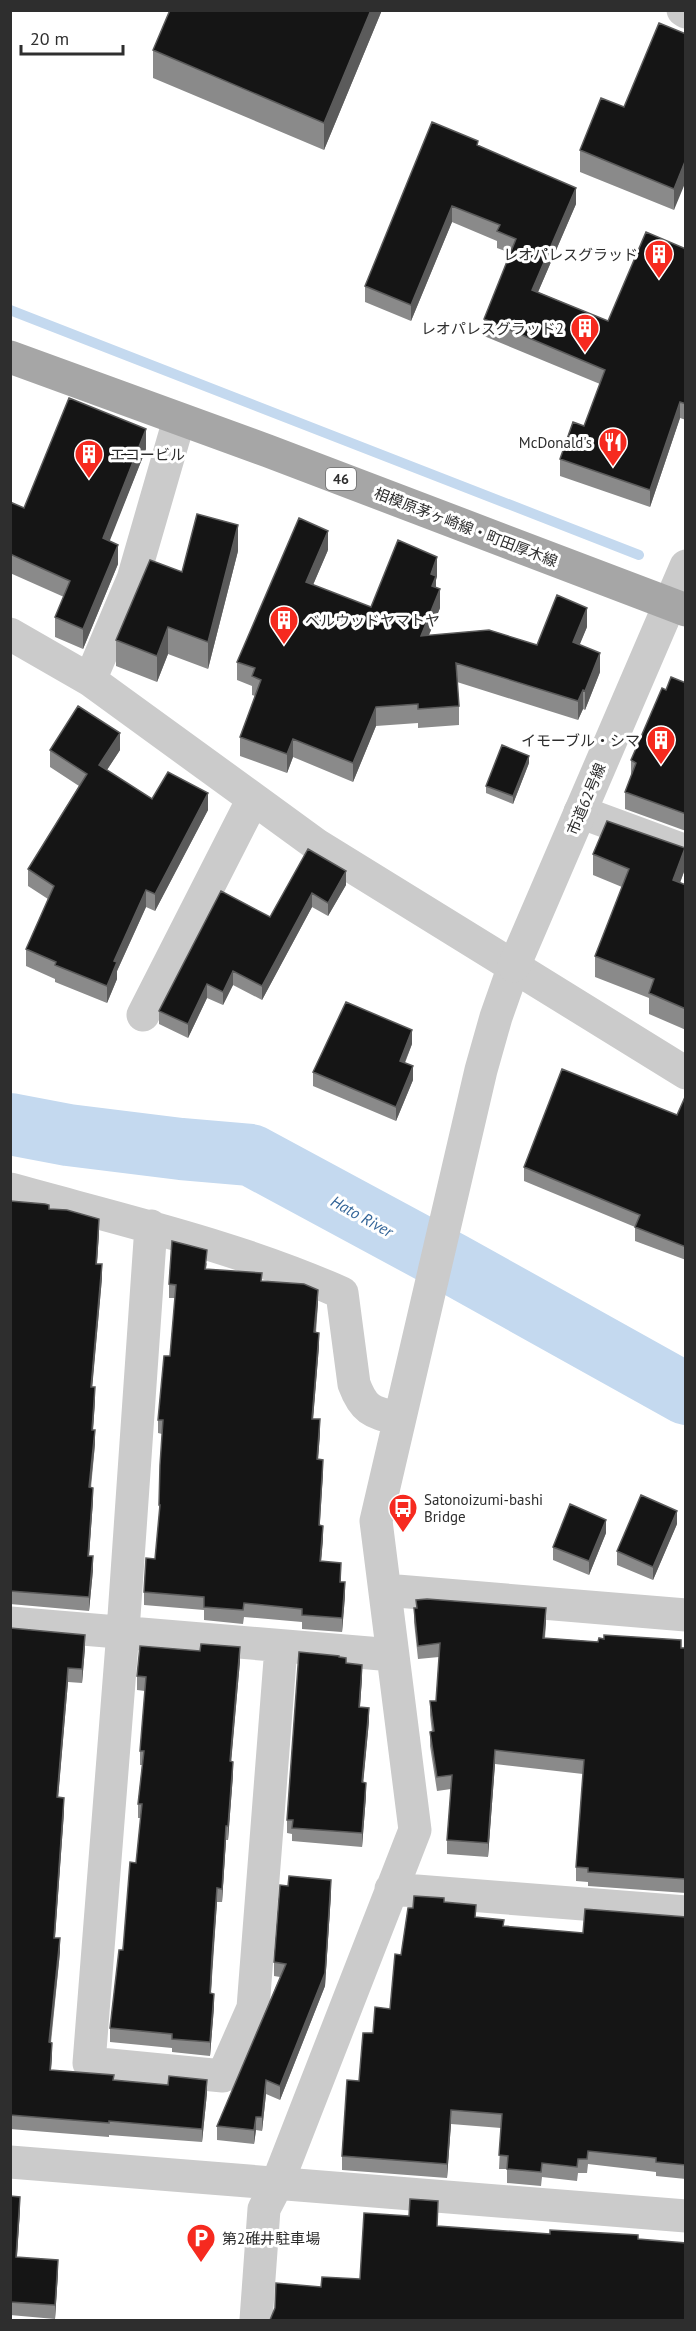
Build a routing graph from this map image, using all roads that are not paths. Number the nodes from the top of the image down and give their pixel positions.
1 (10, 357) edge
2 (179, 420) junction
3 (686, 566) edge
4 (677, 608) edge
5 (14, 644) edge
6 (90, 680) junction
7 (253, 799) junction
8 (580, 812) junction
9 (686, 851) edge
10 (514, 966) junction
11 (143, 1015) dead end
12 (686, 1073) edge
13 (10, 1189) edge
14 (151, 1226) junction
15 (399, 1419) junction
16 (385, 1590) junction
17 (686, 1615) edge
18 (10, 1623) edge
19 (123, 1632) junction
20 (281, 1647) junction
21 (393, 1655) junction
22 (391, 1889) junction
23 (686, 1912) edge
24 (10, 2162) edge
25 (277, 2184) junction
26 (686, 2216) edge
27 (256, 2320) edge

1 - 2 main road, 相模原茅ヶ崎線・町田厚木線 / 46
2 - 4 main road, 相模原茅ヶ崎線・町田厚木線 / 46
2 - 6 street
3 - 4 street, 市道62号線
4 - 8 street, 市道62号線
5 - 6 street
6 - 7 street
7 - 10 street
7 - 11 street
8 - 9 street
8 - 10 street, 市道62号線
10 - 12 street
10 - 15 street, 市道62号線
13 - 14 street
14 - 15 street
14 - 19 street
15 - 16 street
16 - 17 street
16 - 21 street
18 - 19 street
19 - 20 street
19 - 20 street
20 - 21 street
21 - 22 street
22 - 23 street
22 - 25 street
24 - 25 street
25 - 26 street
25 - 27 street

